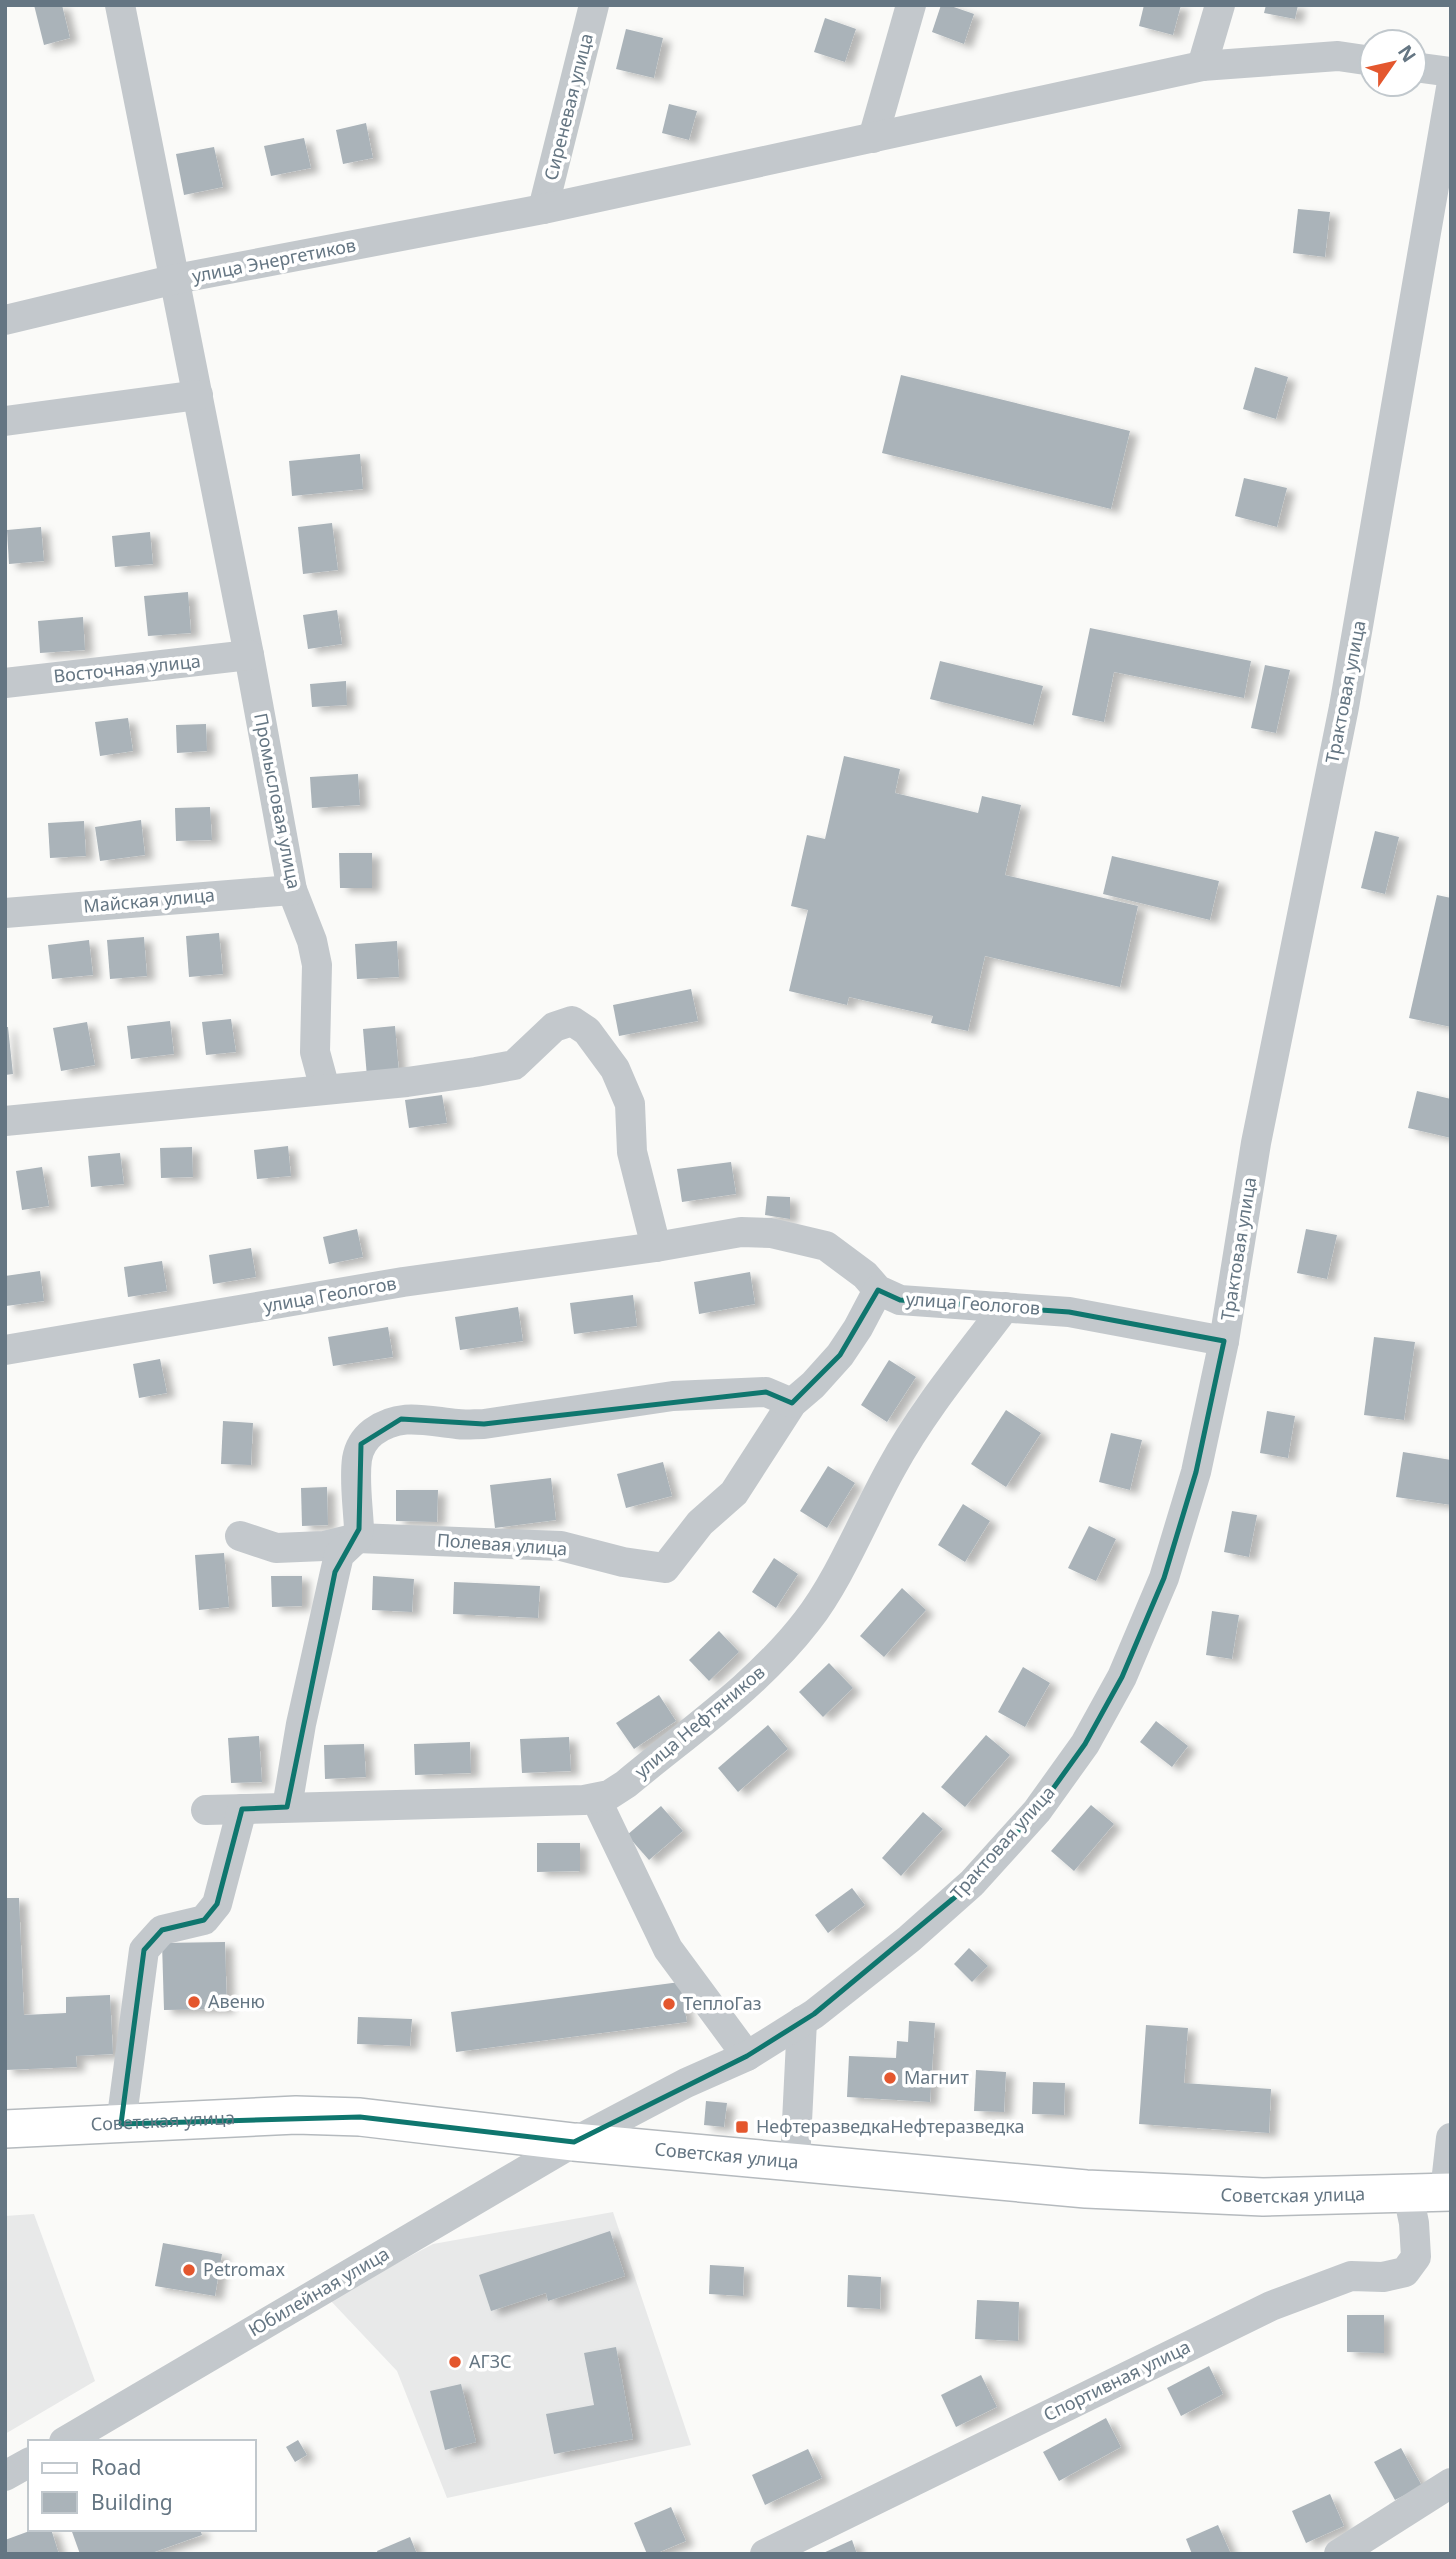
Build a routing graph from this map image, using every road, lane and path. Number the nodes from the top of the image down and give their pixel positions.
1 (120, 5) edge
2 (594, 5) edge
3 (911, 5) edge
4 (1220, 5) edge
5 (1358, 59) edge
6 (1202, 65) junction
7 (1428, 69) edge
8 (1451, 72) edge
9 (1451, 88) edge
10 (873, 138) junction
11 (544, 209) junction
12 (176, 279) junction
13 (5, 320) edge
14 (198, 395) junction
15 (5, 421) edge
16 (249, 655) junction
17 (5, 683) edge
18 (292, 890) junction
19 (5, 913) edge
20 (325, 1088) junction
21 (5, 1121) edge
22 (656, 1247) junction
23 (878, 1290) junction
24 (1005, 1307) junction
25 (1224, 1341) junction
26 (5, 1350) edge
27 (792, 1403) junction
28 (240, 1536) dead end
29 (357, 1538) junction
30 (596, 1799) junction
31 (287, 1808) junction
32 (242, 1809) junction
33 (206, 1810) dead end
34 (802, 2021) junction
35 (747, 2056) junction
36 (121, 2124) junction
37 (5, 2129) edge
38 (1451, 2138) edge
39 (574, 2142) junction
40 (795, 2162) junction
41 (1448, 2192) edge
42 (1408, 2194) junction
43 (67, 2440) edge
44 (28, 2463) edge
45 (5, 2476) edge
46 (1451, 2483) edge
47 (765, 2554) edge
48 (1339, 2554) edge

1 - 12 street, Промысловая улица
2 - 11 street, Сиреневая улица
3 - 10 street
4 - 6 street
5 - 6 street, улица Энергетиков
6 - 10 street, улица Энергетиков
7 - 8 street
9 - 25 street, Трактовая улица
10 - 11 street, улица Энергетиков
11 - 12 street, улица Энергетиков
12 - 13 street, улица Энергетиков
12 - 14 street, Промысловая улица
14 - 15 street
14 - 16 street, Промысловая улица
16 - 17 street, Восточная улица
16 - 18 street, Промысловая улица
18 - 19 street, Майская улица
18 - 20 street, Промысловая улица
20 - 21 street
20 - 22 street
22 - 23 street, улица Геологов
22 - 26 street, улица Геологов
23 - 24 street, улица Геологов
23 - 27 street, Полевая улица
24 - 25 street, улица Геологов
24 - 30 street, улица Нефтяников
25 - 34 street, Трактовая улица
27 - 29 street, Полевая улица
27 - 29 street
28 - 29 street, Полевая улица
29 - 31 street
30 - 31 street, улица Нефтяников
30 - 35 street
31 - 32 street, улица Нефтяников
32 - 33 street, улица Нефтяников
32 - 36 street
34 - 35 street, Трактовая улица
34 - 40 street
35 - 39 street, Трактовая улица
36 - 37 main road, Советская улица
36 - 39 main road, Советская улица
38 - 41 street
39 - 40 main road, Советская улица
39 - 43 street, Юбилейная улица
40 - 42 main road, Советская улица
41 - 42 main road, Советская улица
42 - 47 street, Спортивная улица
44 - 45 street
46 - 48 street

